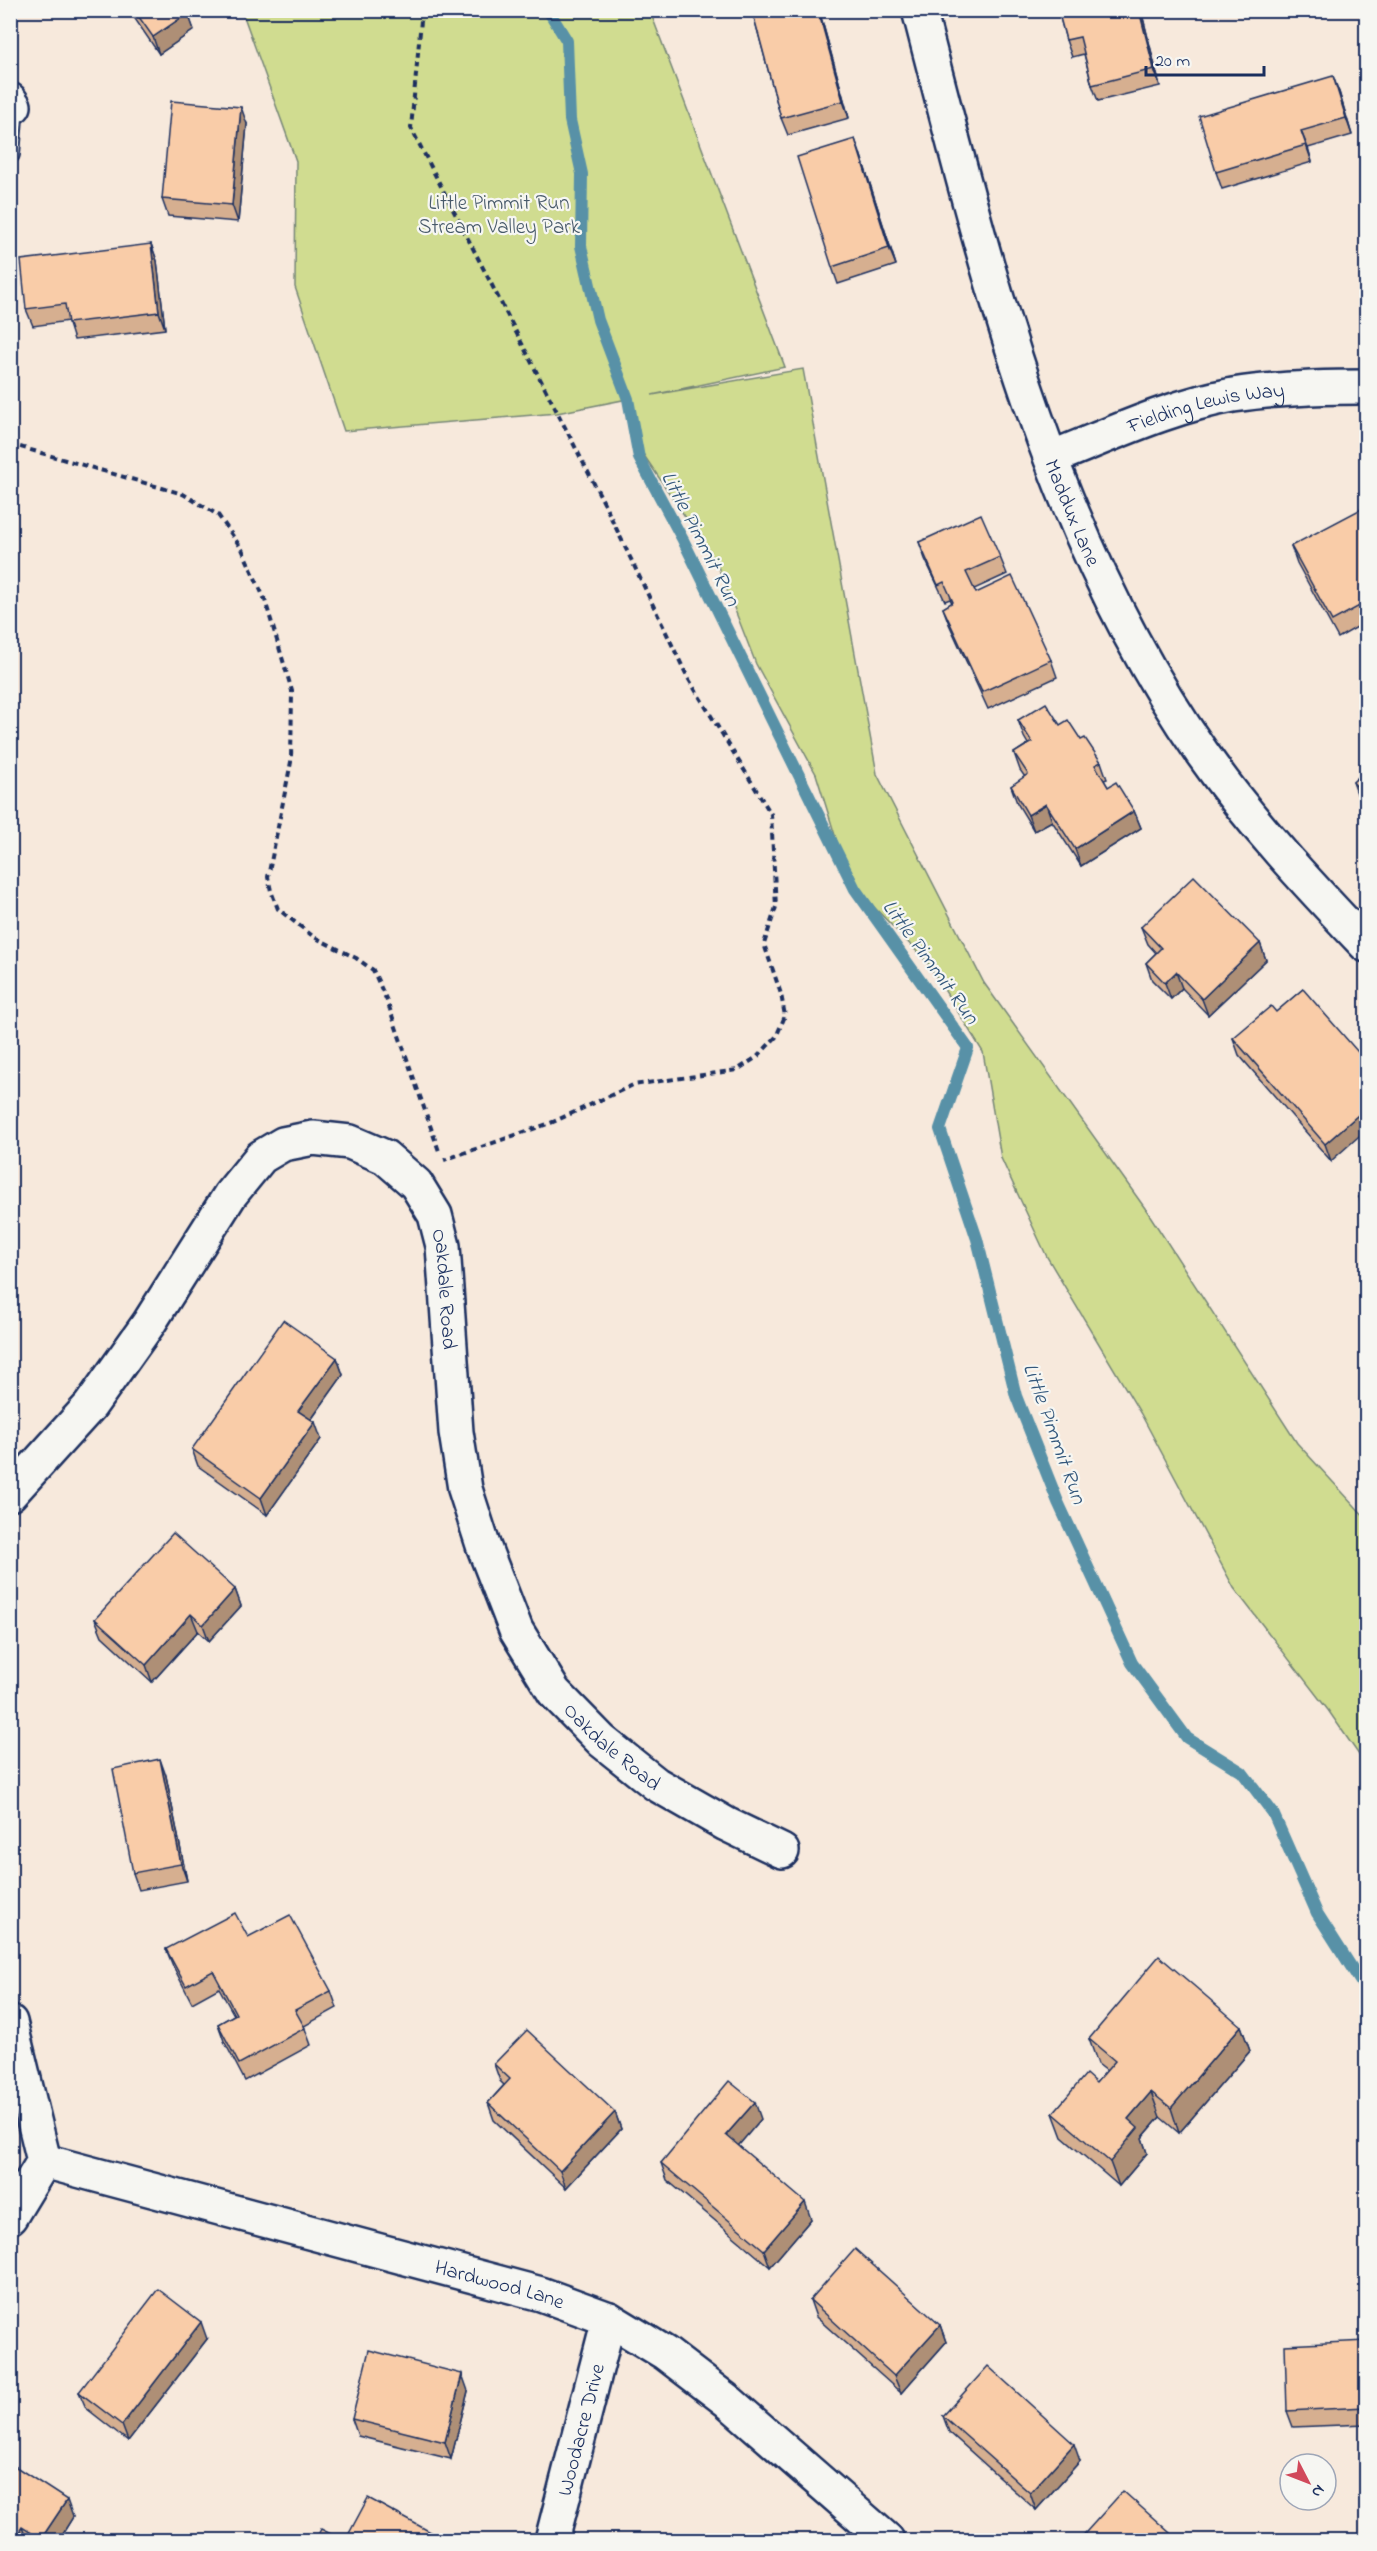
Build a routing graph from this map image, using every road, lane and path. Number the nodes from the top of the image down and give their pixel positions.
1 (422, 10) edge
2 (919, 10) edge
3 (12, 103) edge
4 (10, 154) edge
5 (1366, 387) edge
6 (10, 444) edge
7 (1051, 458) junction
8 (1366, 945) edge
9 (10, 1494) edge
10 (782, 1851) dead end
11 (10, 2022) edge
12 (44, 2161) junction
13 (10, 2217) edge
14 (609, 2319) junction
15 (552, 2541) edge
16 (887, 2541) edge

1 - 6 path
2 - 7 street, Maddux Lane
3 - 4 lane
5 - 7 street, Fielding Lewis Way
7 - 8 street, Maddux Lane
9 - 10 street, Oakdale Road
11 - 12 street
12 - 13 street
12 - 14 street, Hardwood Lane
14 - 15 street, Woodacre Drive
14 - 16 street, Hardwood Lane

